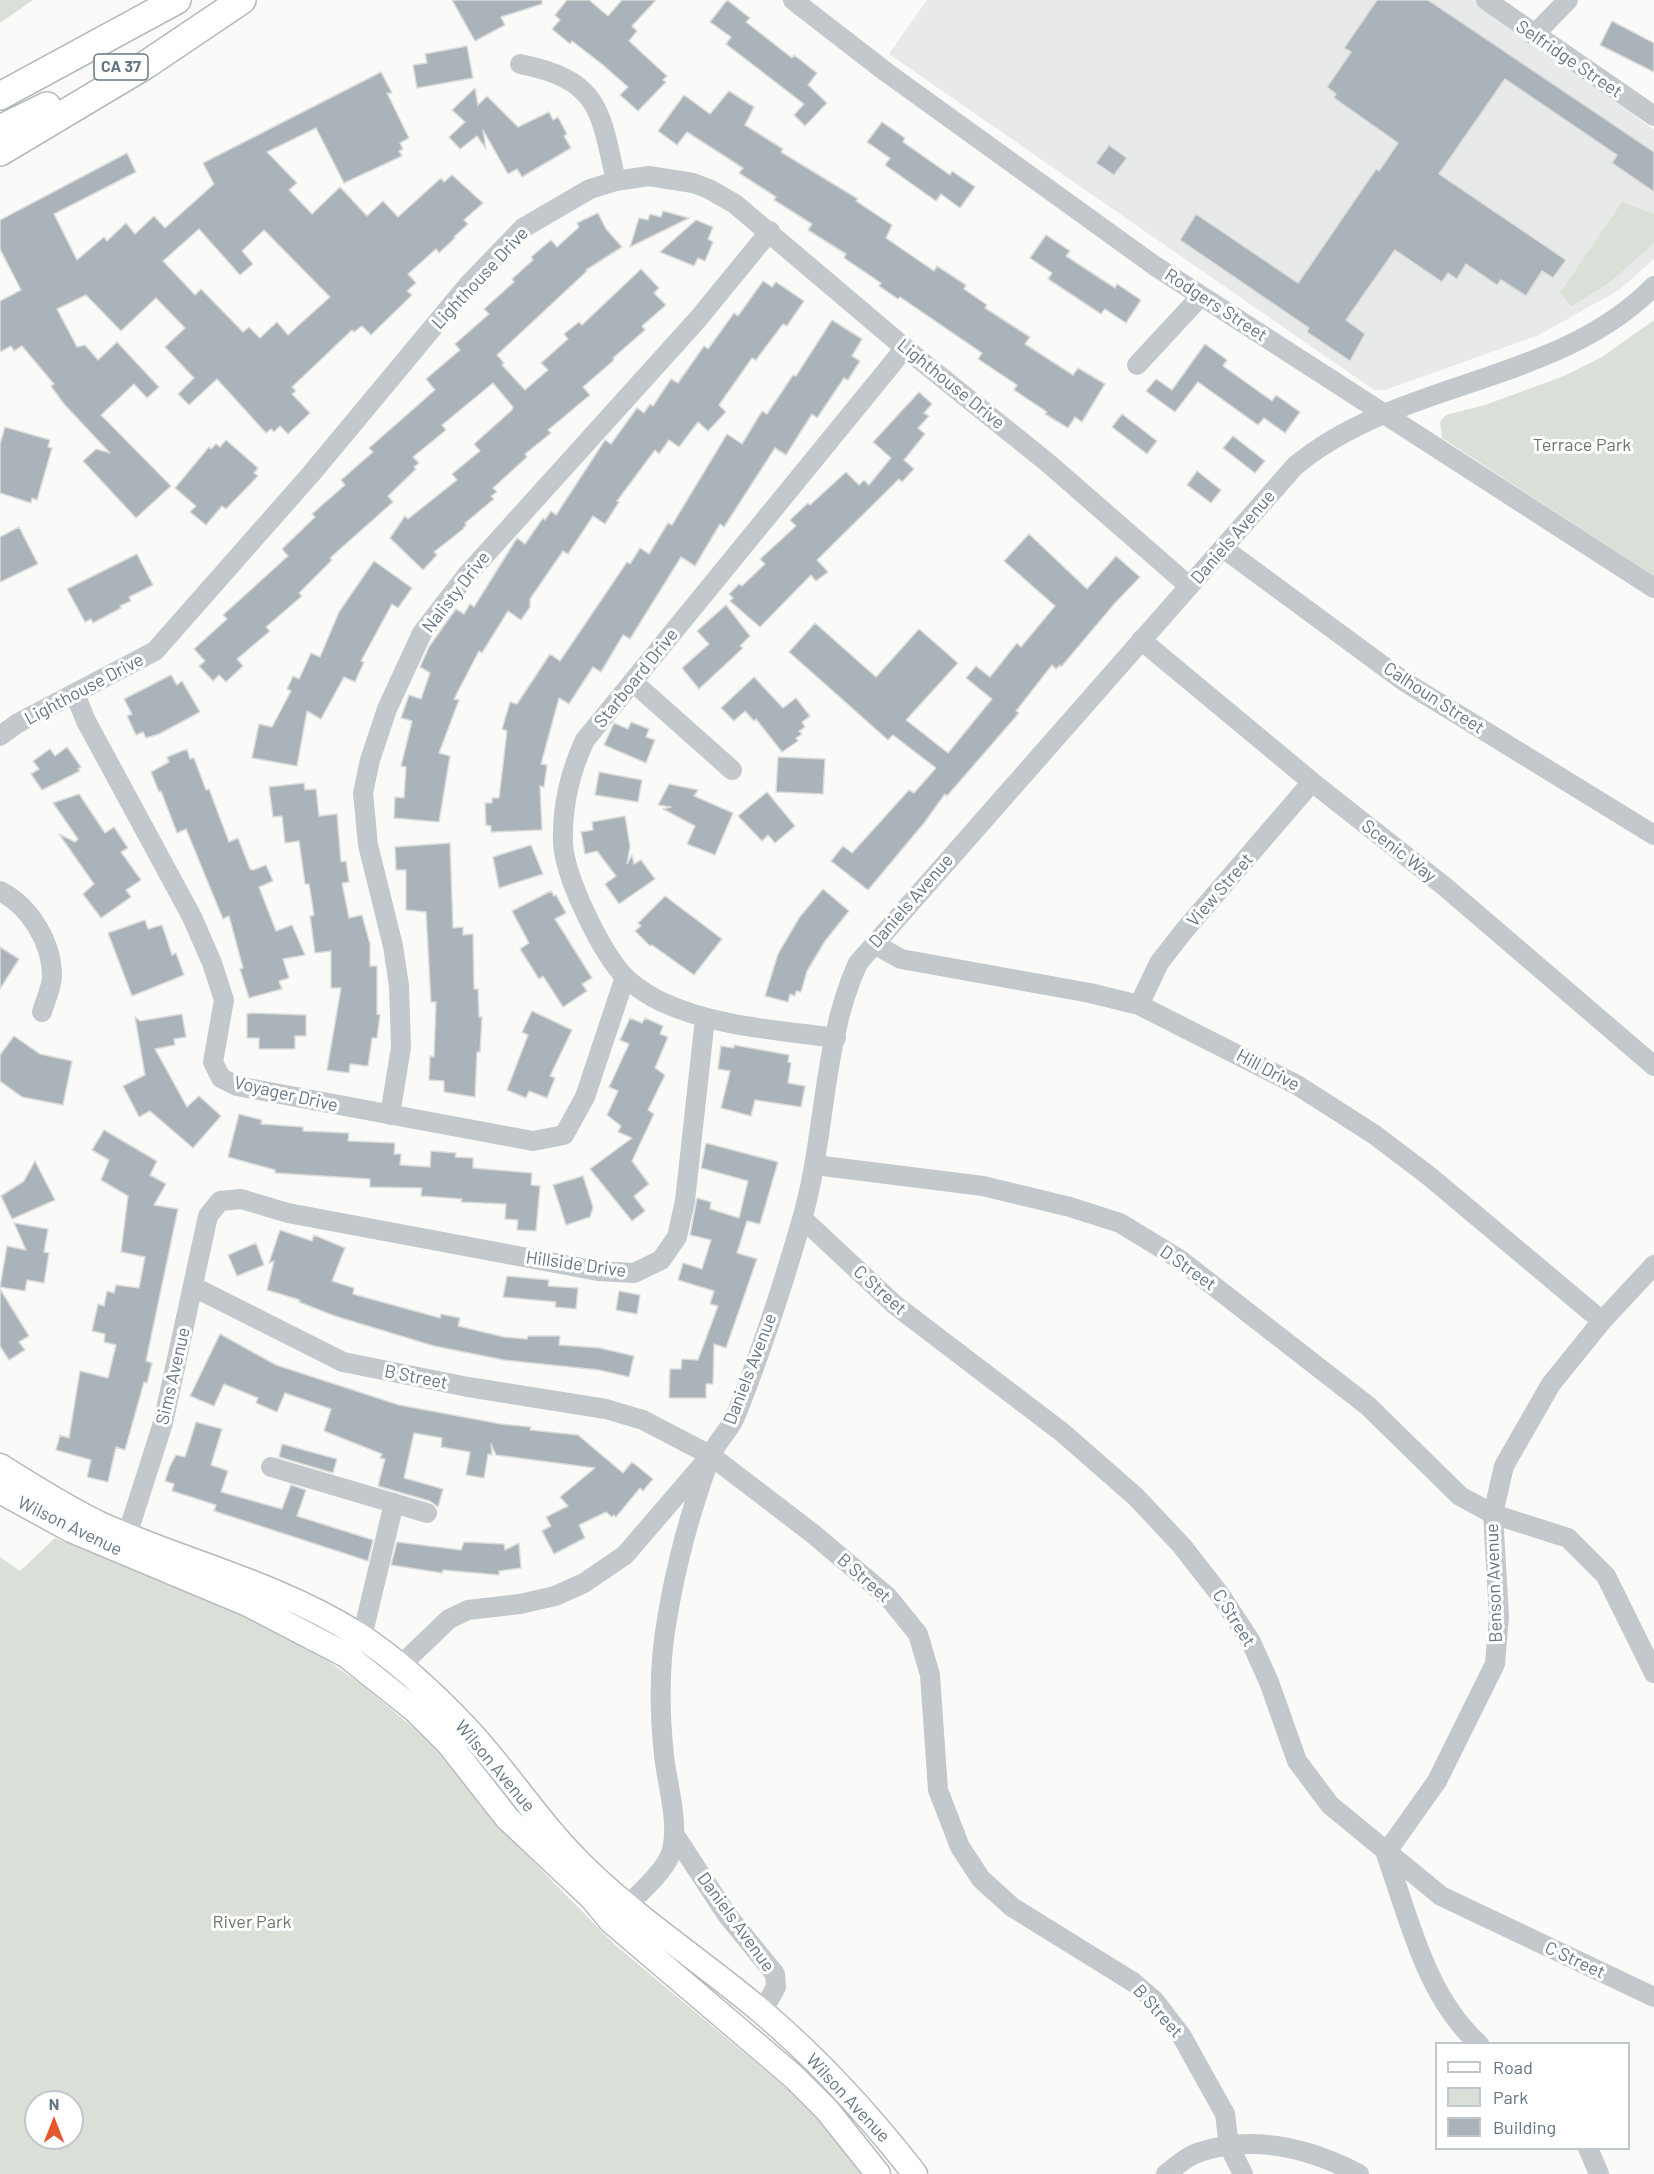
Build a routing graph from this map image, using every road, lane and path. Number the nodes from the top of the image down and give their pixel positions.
1 (147, 0) edge
2 (177, 0) edge
3 (241, 0) edge
4 (793, 0) edge
5 (1486, 0) edge
6 (1568, 0) edge
7 (1534, 35) junction
8 (520, 64) dead end
9 (9, 92) edge
10 (1654, 116) edge
11 (0, 129) edge
12 (0, 152) edge
13 (616, 181) junction
14 (770, 231) junction
15 (1654, 285) edge
16 (1201, 297) junction
17 (905, 348) junction
18 (1137, 365) dead end
19 (1384, 413) junction
20 (1223, 548) junction
21 (1189, 586) junction
22 (1654, 588) edge
23 (1141, 640) junction
24 (633, 682) junction
25 (75, 694) junction
26 (0, 736) edge
27 (732, 770) dead end
28 (1312, 782) junction
29 (1654, 835) edge
30 (0, 891) edge
31 (874, 944) junction
32 (625, 977) junction
33 (1138, 1005) junction
34 (42, 1012) dead end
35 (705, 1018) junction
36 (836, 1038) junction
37 (1654, 1066) edge
38 (390, 1115) junction
39 (815, 1165) junction
40 (220, 1201) joint
41 (803, 1219) junction
42 (1654, 1265) edge
43 (194, 1287) junction
44 (1602, 1321) junction
45 (710, 1455) junction
46 (0, 1466) edge
47 (271, 1467) dead end
48 (0, 1491) edge
49 (394, 1503) junction
50 (427, 1513) dead end
51 (1493, 1514) junction
52 (125, 1543) junction
53 (362, 1637) junction
54 (401, 1665) junction
55 (1654, 1673) edge
56 (674, 1834) junction
57 (1386, 1853) junction
58 (619, 1913) junction
59 (1654, 1997) edge
60 (762, 2012) junction
61 (1478, 2042) edge
62 (1229, 2146) junction
63 (1589, 2150) edge
64 (878, 2174) edge
65 (915, 2174) edge
66 (1166, 2174) edge
67 (1243, 2174) edge
68 (1359, 2174) edge
69 (1599, 2174) edge

1 - 9 highway
2 - 9 highway, CA 37
3 - 11 highway, CA 37
3 - 12 highway
4 - 16 street, Rodgers Street
5 - 7 street, Selfridge Street
6 - 7 street
7 - 10 street, Selfridge Street
8 - 13 street
13 - 14 street, Lighthouse Drive
13 - 25 street, Lighthouse Drive
14 - 17 street, Lighthouse Drive
14 - 38 street, Nalisty Drive
15 - 19 street, Daniels Avenue
16 - 18 street
16 - 19 street, Rodgers Street
17 - 21 street, Lighthouse Drive
17 - 24 street, Starboard Drive
19 - 20 street, Daniels Avenue
19 - 22 street, Rodgers Street
20 - 21 street, Daniels Avenue
20 - 29 street, Calhoun Street
21 - 23 street, Daniels Avenue
23 - 28 street, Scenic Way
23 - 31 street, Daniels Avenue
24 - 27 street
24 - 32 street, Starboard Drive
25 - 26 street, Lighthouse Drive
25 - 38 street, Voyager Drive
28 - 33 street, View Street
28 - 37 street, Scenic Way
30 - 34 street
31 - 33 street, Hill Drive
31 - 36 street, Daniels Avenue
32 - 35 street, Starboard Drive
32 - 38 street, Voyager Drive
33 - 44 street, Hill Drive
35 - 36 street
35 - 40 street, Hillside Drive
36 - 39 street, Daniels Avenue
39 - 41 street, Daniels Avenue
39 - 51 street, D Street
40 - 43 street, Sims Avenue
41 - 45 street, Daniels Avenue
41 - 57 street, C Street
42 - 44 street, Benson Avenue
43 - 45 street, B Street
43 - 52 street, Sims Avenue
44 - 51 street, Benson Avenue
45 - 54 street
45 - 56 street, Daniels Avenue
45 - 62 street, B Street
46 - 52 main road, Wilson Avenue
47 - 49 street
48 - 52 main road, Wilson Avenue
49 - 50 street
49 - 53 street
51 - 55 street, D Street
51 - 57 street, Benson Avenue
52 - 53 main road, Wilson Avenue
52 - 58 main road, Wilson Avenue
53 - 54 main road, Wilson Avenue
54 - 58 main road, Wilson Avenue
56 - 58 street, Daniels Avenue
56 - 60 street, Daniels Avenue
57 - 59 street, C Street
57 - 61 street
58 - 60 main road, Wilson Avenue
58 - 64 main road, Wilson Avenue
60 - 65 main road, Wilson Avenue
62 - 66 street
62 - 67 street, B Street
62 - 68 street
63 - 69 street

